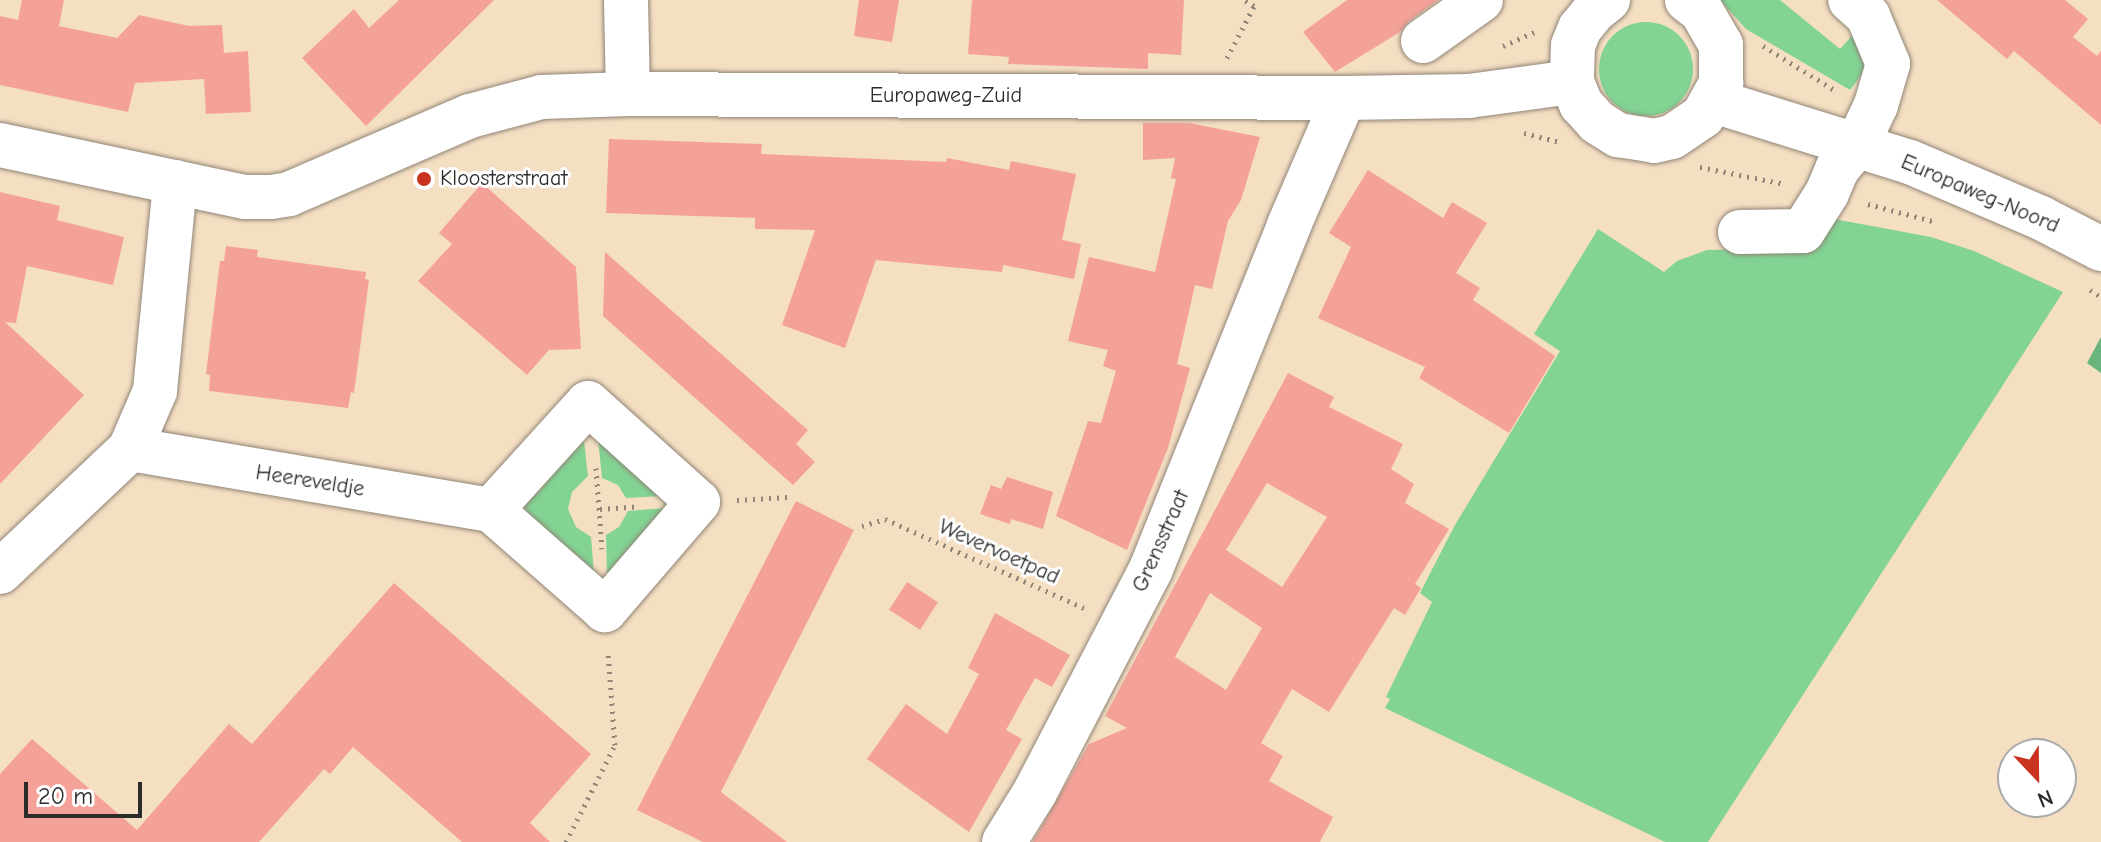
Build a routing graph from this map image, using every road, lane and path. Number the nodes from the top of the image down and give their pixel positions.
1 (626, 0) edge
2 (1244, 0) edge
3 (1481, 0) edge
4 (1608, 0) edge
5 (1850, 0) edge
6 (1700, 14) edge
7 (1423, 41) dead end
8 (1572, 82) junction
9 (628, 94) junction
10 (1206, 97) junction
11 (1344, 98) junction
12 (1714, 101) junction
13 (1512, 130) dead end
14 (1636, 138) junction
15 (0, 145) edge
16 (1857, 145) junction
17 (175, 182) junction
18 (1827, 193) junction
19 (1947, 225) dead end
20 (1740, 232) dead end
21 (2094, 269) edge
22 (2101, 297) edge
23 (588, 403) junction
24 (130, 449) junction
25 (788, 497) dead end
26 (698, 502) junction
27 (491, 510) junction
28 (862, 526) dead end
29 (0, 572) edge
30 (605, 610) junction
31 (1121, 628) junction
32 (566, 842) edge
33 (1004, 842) edge

1 - 9 street
2 - 10 path
3 - 7 street
4 - 8 street
5 - 16 street
6 - 12 street
6 - 16 path
8 - 11 street, Europaweg-Zuid
8 - 14 street
9 - 10 street, Europaweg-Zuid
9 - 17 street, Europaweg-Zuid
10 - 11 street, Europaweg-Zuid
11 - 31 street, Grensstraat
12 - 14 street
12 - 16 street, Europaweg-Noord
13 - 14 path
14 - 18 path
15 - 17 street, Europaweg-Zuid
16 - 18 street
16 - 21 street, Europaweg-Noord
17 - 24 street
18 - 19 path
18 - 20 street
21 - 22 path
23 - 26 street
23 - 27 street
23 - 30 path
24 - 27 street, Heereveldje
24 - 29 street
25 - 26 path
26 - 30 street
27 - 30 street
28 - 31 path, Wevervoetpad
30 - 32 path
31 - 33 street, Grensstraat

